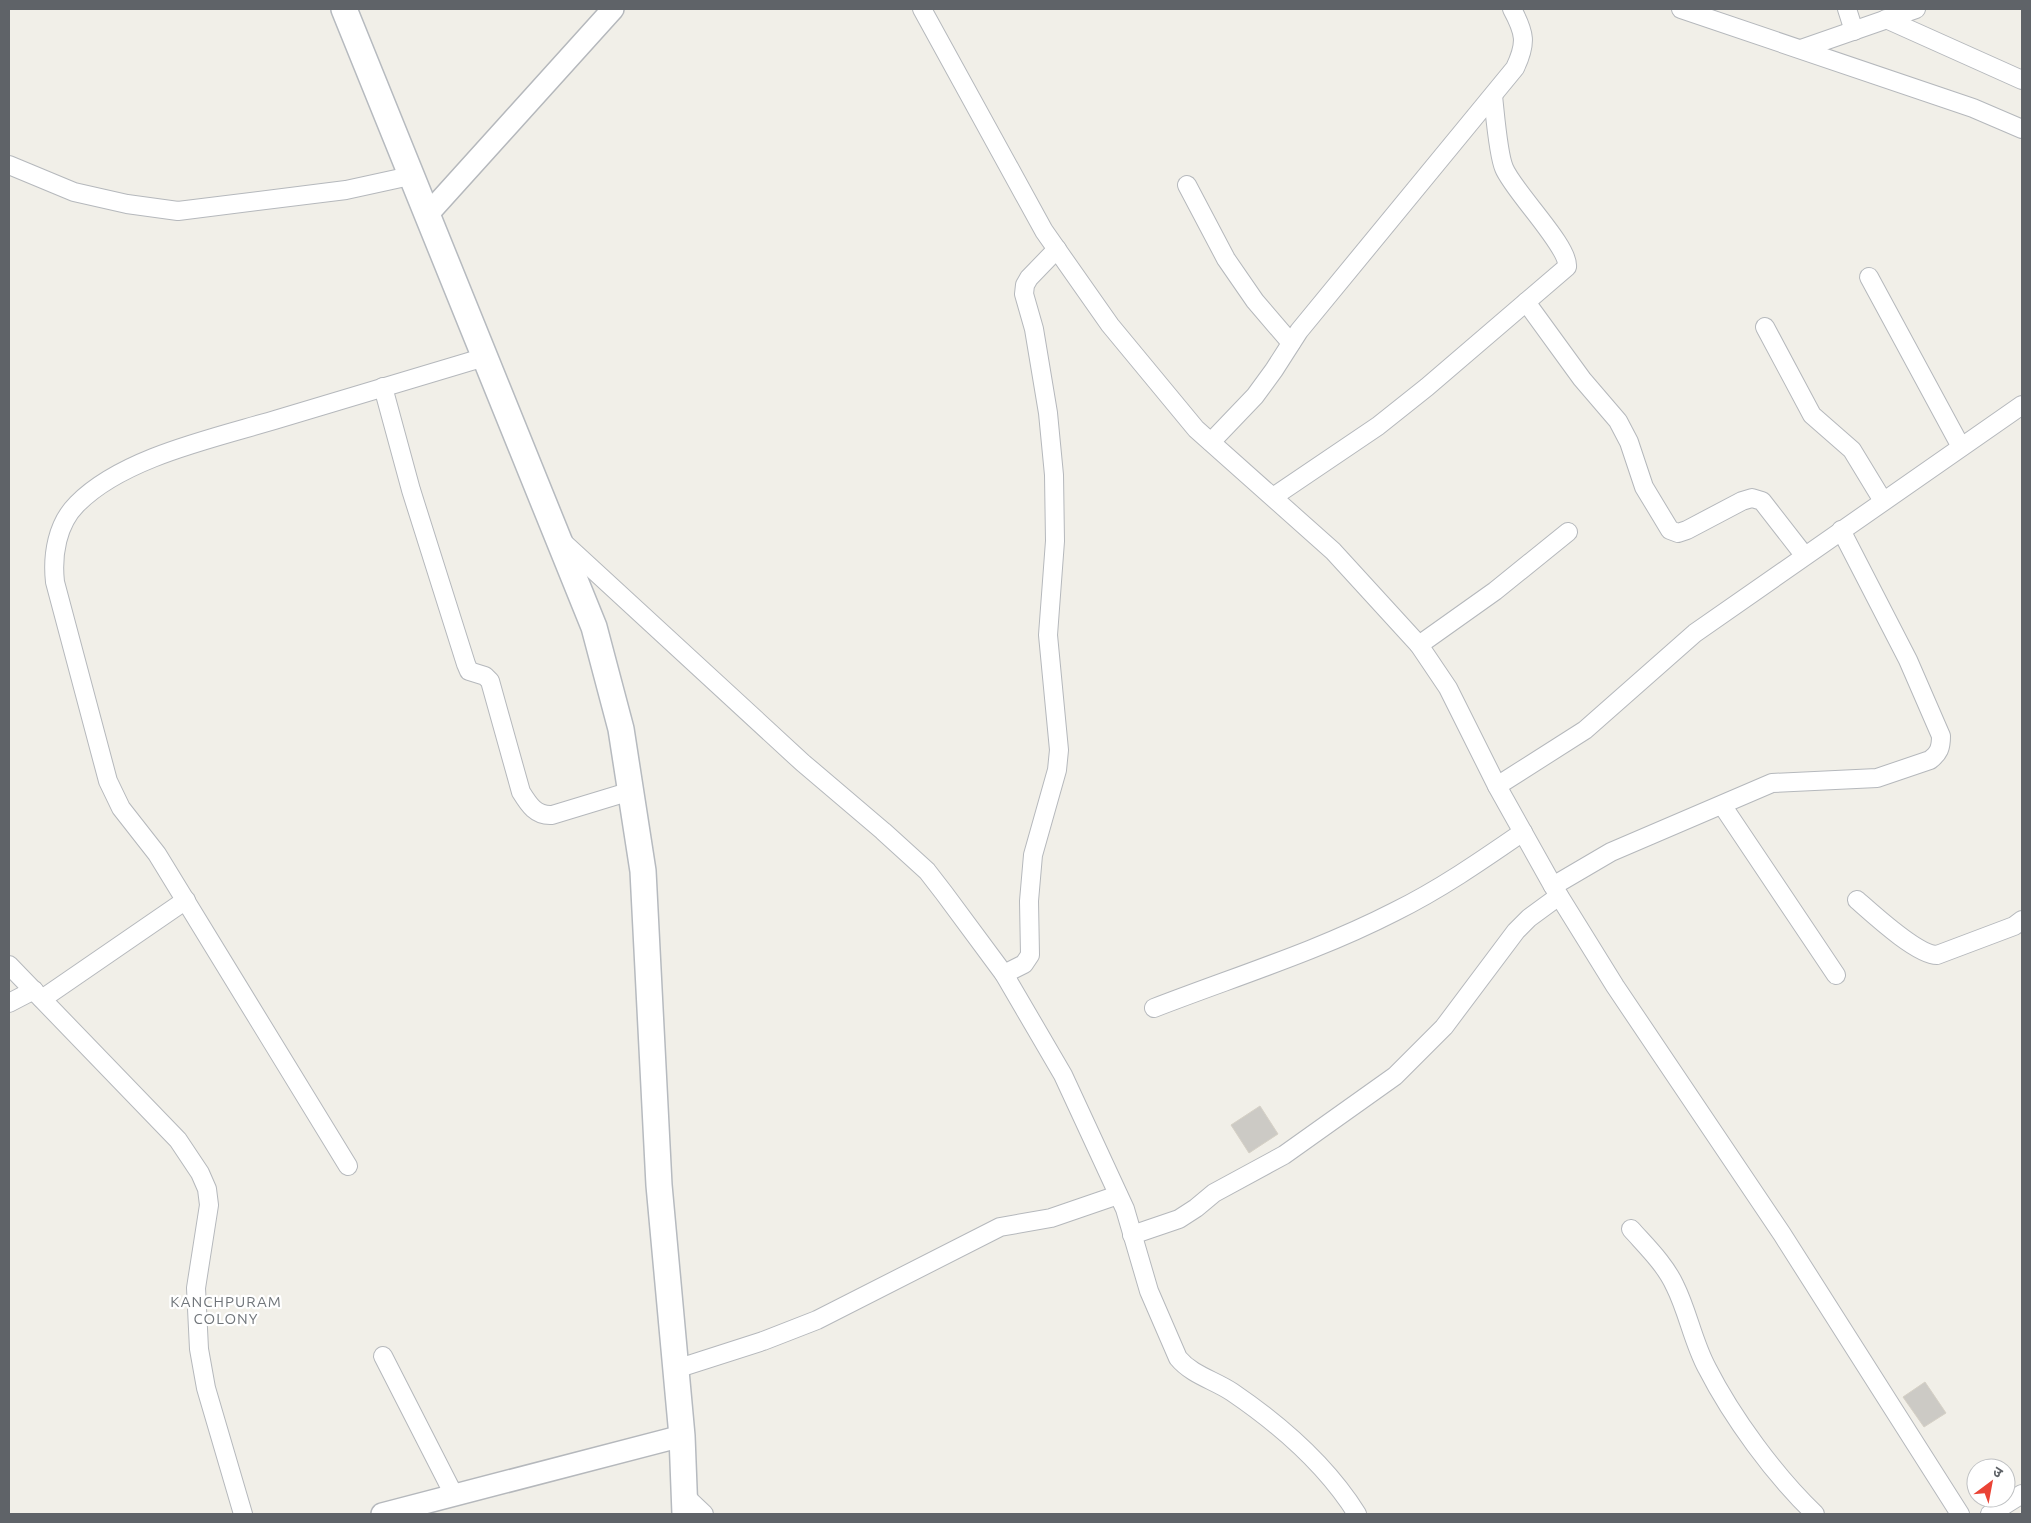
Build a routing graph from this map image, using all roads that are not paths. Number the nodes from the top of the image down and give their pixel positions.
1 (344, 9) edge
2 (613, 9) edge
3 (922, 9) edge
4 (1512, 9) edge
5 (1681, 9) edge
6 (1847, 9) edge
7 (1916, 9) edge
8 (1886, 20) junction
9 (1854, 30) junction
10 (1801, 49) junction
11 (2022, 80) edge
12 (1493, 96) junction
13 (2022, 129) edge
14 (9, 165) edge
15 (410, 176) junction
16 (1187, 185) dead end
17 (428, 214) junction
18 (1057, 249) junction
19 (1869, 277) dead end
20 (1526, 302) junction
21 (1765, 327) dead end
22 (1290, 342) junction
23 (485, 356) junction
24 (383, 387) junction
25 (2022, 404) edge
26 (1211, 442) junction
27 (1961, 447) junction
28 (1273, 497) junction
29 (1883, 501) junction
30 (1841, 530) junction
31 (1568, 532) dead end
32 (559, 539) junction
33 (1804, 555) junction
34 (1419, 645) junction
35 (1497, 786) junction
36 (631, 791) junction
37 (1722, 805) junction
38 (1523, 832) junction
39 (1556, 891) junction
40 (186, 900) junction
41 (1857, 900) dead end
42 (2022, 920) edge
43 (9, 965) edge
44 (1004, 974) junction
45 (1836, 974) dead end
46 (38, 995) junction
47 (9, 1003) edge
48 (1154, 1008) dead end
49 (348, 1166) dead end
50 (1118, 1195) junction
51 (1631, 1229) dead end
52 (1132, 1235) junction
53 (383, 1356) dead end
54 (676, 1369) junction
55 (682, 1436) junction
56 (2022, 1494) edge
57 (454, 1495) junction
58 (685, 1505) edge
59 (243, 1514) edge
60 (382, 1514) edge
61 (704, 1514) edge
62 (1356, 1514) edge
63 (1815, 1514) edge
64 (1960, 1514) edge
65 (1990, 1514) edge

1 - 15 main road
2 - 17 street
3 - 18 street
4 - 12 street
5 - 10 street
6 - 9 street
7 - 8 street
8 - 9 street
8 - 11 street
9 - 10 street
10 - 13 street
12 - 20 street
12 - 22 street
14 - 15 street
15 - 17 main road
16 - 22 street
17 - 23 main road
18 - 26 street
18 - 44 street
19 - 27 street
20 - 28 street
20 - 33 street
21 - 29 street
22 - 26 street
23 - 24 street
23 - 32 main road
24 - 36 street
24 - 40 street
25 - 27 street
26 - 28 street
27 - 29 street
28 - 34 street
29 - 30 street
30 - 33 street
30 - 37 street
31 - 34 street
32 - 36 main road
32 - 44 street
33 - 35 street
34 - 35 street
35 - 38 street
36 - 54 main road
37 - 39 street
37 - 45 street
38 - 39 street
38 - 48 street
39 - 52 street
39 - 64 street
40 - 46 street
40 - 49 street
41 - 42 street
43 - 46 street
44 - 50 street
46 - 47 street
46 - 59 street
50 - 52 street
50 - 54 street
51 - 63 street
52 - 62 street
53 - 57 street
54 - 55 main road
55 - 57 street
55 - 58 main road
56 - 65 street
57 - 60 street
58 - 61 street

